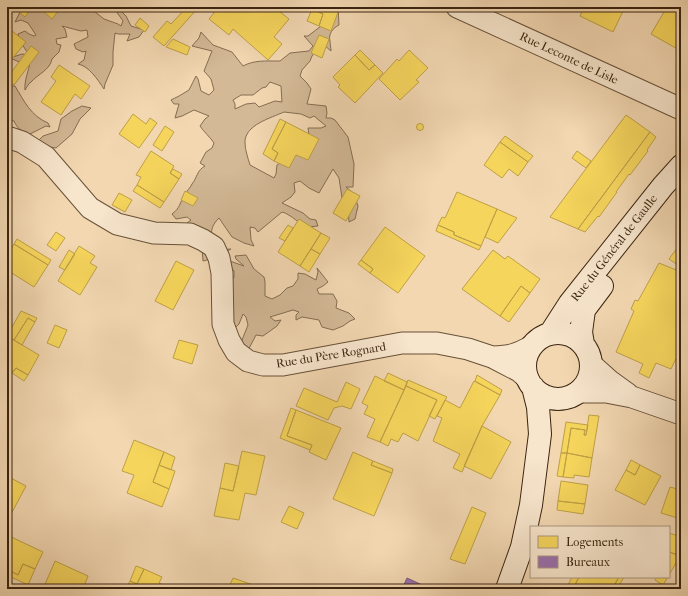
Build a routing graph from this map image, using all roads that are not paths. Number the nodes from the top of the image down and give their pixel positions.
1 (457, 7) edge
2 (681, 110) edge
3 (7, 136) edge
4 (681, 166) edge
5 (681, 172) edge
6 (550, 334) junction
7 (532, 346) junction
8 (587, 354) junction
9 (492, 357) junction
10 (530, 383) junction
11 (572, 395) junction
12 (632, 397) junction
13 (681, 414) edge
14 (540, 434) junction
15 (507, 589) edge

1 - 2 street, Rue Leconte de Lisle
3 - 9 street, Rue du Père Rognard
4 - 6 main road, Rue du Général de Gaulle
5 - 8 main road, Rue du Général de Gaulle
6 - 7 main road
6 - 8 main road
7 - 9 street, Rue du Père Rognard
7 - 10 main road
8 - 11 main road
8 - 12 street
9 - 10 street, Rue du Père Rognard
10 - 11 main road
10 - 14 main road
11 - 12 street
11 - 14 main road
12 - 13 street
14 - 15 main road

